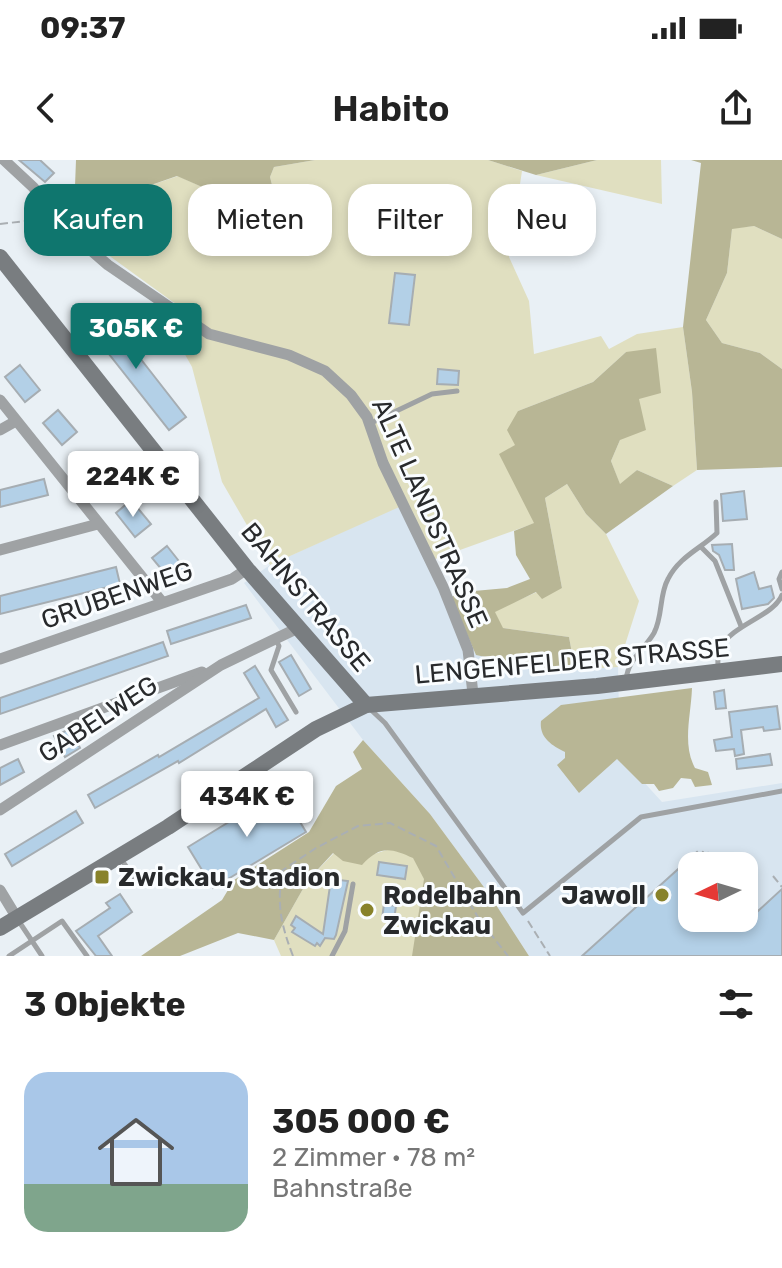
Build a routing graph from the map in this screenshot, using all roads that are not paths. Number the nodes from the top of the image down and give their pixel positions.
1 (4, 160) edge
2 (0, 257) edge
3 (457, 391) dead end
4 (0, 400) edge
5 (16, 421) junction
6 (369, 424) junction
7 (0, 430) edge
8 (716, 502) dead end
9 (98, 524) junction
10 (701, 547) junction
11 (0, 550) edge
12 (247, 569) junction
13 (782, 572) edge
14 (782, 592) edge
15 (162, 602) junction
16 (741, 626) junction
17 (298, 628) junction
18 (276, 640) junction
19 (0, 659) edge
20 (782, 664) edge
21 (221, 665) junction
22 (717, 672) junction
23 (626, 682) junction
24 (473, 694) junction
25 (366, 705) junction
26 (296, 712) dead end
27 (0, 745) edge
28 (782, 791) edge
29 (0, 810) edge
30 (119, 857) junction
31 (134, 878) dead end
32 (353, 884) dead end
33 (0, 890) edge
34 (17, 918) junction
35 (0, 928) edge
36 (32, 941) junction
37 (9, 956) edge
38 (42, 956) edge
39 (87, 956) edge
40 (332, 956) edge

1 - 6 street, ALTE LANDSTRASSE
2 - 12 main road, BAHNSTRASSE
3 - 6 lane
4 - 5 street
5 - 7 street
5 - 9 street
6 - 24 street, ALTE LANDSTRASSE
8 - 10 lane
9 - 11 street
9 - 15 street
10 - 16 lane
10 - 23 lane
12 - 15 street, GRUBENWEG
12 - 17 main road, BAHNSTRASSE
13 - 14 lane
14 - 16 lane
15 - 19 street, GRUBENWEG
16 - 22 lane
17 - 18 street, GABELWEG
17 - 25 main road, BAHNSTRASSE
18 - 21 street, GABELWEG
18 - 26 lane
20 - 22 main road, LENGENFELDER STRASSE
21 - 27 street, GABELWEG
21 - 29 street, GABELWEG
22 - 23 main road, LENGENFELDER STRASSE
23 - 24 main road, LENGENFELDER STRASSE
24 - 25 main road, LENGENFELDER STRASSE
25 - 28 lane
25 - 30 main road, LENGENFELDER STRASSE
30 - 31 lane
30 - 34 main road, LENGENFELDER STRASSE
32 - 40 lane
33 - 34 street
34 - 35 main road, LENGENFELDER STRASSE
34 - 36 lane
36 - 37 lane
36 - 38 lane
36 - 39 lane

